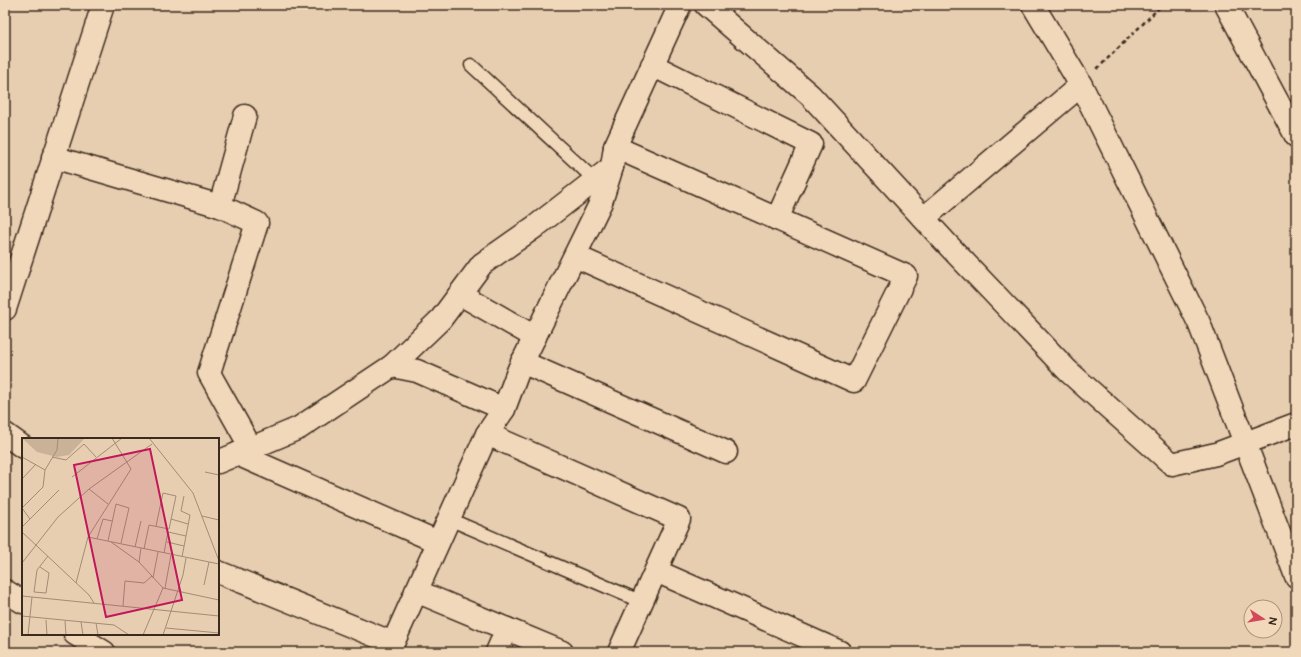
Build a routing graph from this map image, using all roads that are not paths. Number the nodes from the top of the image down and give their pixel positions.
1 (103, 5) edge
2 (680, 5) edge
3 (706, 5) edge
4 (1033, 5) edge
5 (1226, 5) edge
6 (471, 65) dead end
7 (652, 66) junction
8 (1081, 85) junction
9 (245, 116) dead end
10 (1296, 136) edge
11 (53, 157) junction
12 (614, 157) junction
13 (595, 180) junction
14 (220, 206) junction
15 (924, 218) junction
16 (777, 219) junction
17 (575, 256) junction
18 (460, 294) junction
19 (5, 309) edge
20 (535, 337) junction
21 (522, 362) junction
22 (392, 366) junction
23 (504, 409) junction
24 (1296, 424) edge
25 (5, 434) edge
26 (487, 434) junction
27 (1245, 443) junction
28 (22, 445) edge
29 (726, 452) dead end
30 (236, 455) edge
31 (449, 518) junction
32 (438, 542) junction
33 (656, 571) junction
34 (219, 572) edge
35 (1296, 576) edge
36 (5, 591) edge
37 (416, 591) junction
38 (22, 601) edge
39 (642, 602) junction
40 (508, 629) junction
41 (391, 647) edge
42 (497, 652) edge
43 (562, 652) edge
44 (619, 652) edge
45 (840, 652) edge

1 - 11 street
2 - 7 street
3 - 15 street
4 - 8 street
5 - 10 street
6 - 13 lane
7 - 12 street
7 - 16 street
8 - 15 street
8 - 27 street
9 - 14 street
11 - 14 street
11 - 19 street
12 - 13 street
12 - 16 street
12 - 17 street
13 - 18 street
14 - 30 street
15 - 27 street
16 - 17 street
17 - 20 street
18 - 20 street
18 - 22 street
20 - 21 street
21 - 23 street
21 - 29 street
22 - 23 street
22 - 30 street
23 - 26 street
24 - 27 street
25 - 28 street
26 - 31 street
26 - 33 street
27 - 35 street
30 - 32 street
31 - 32 street
31 - 39 lane
32 - 37 street
33 - 39 street
33 - 45 street
34 - 41 street
36 - 38 street
37 - 40 street
37 - 41 street
39 - 44 street
40 - 42 street
40 - 43 street

